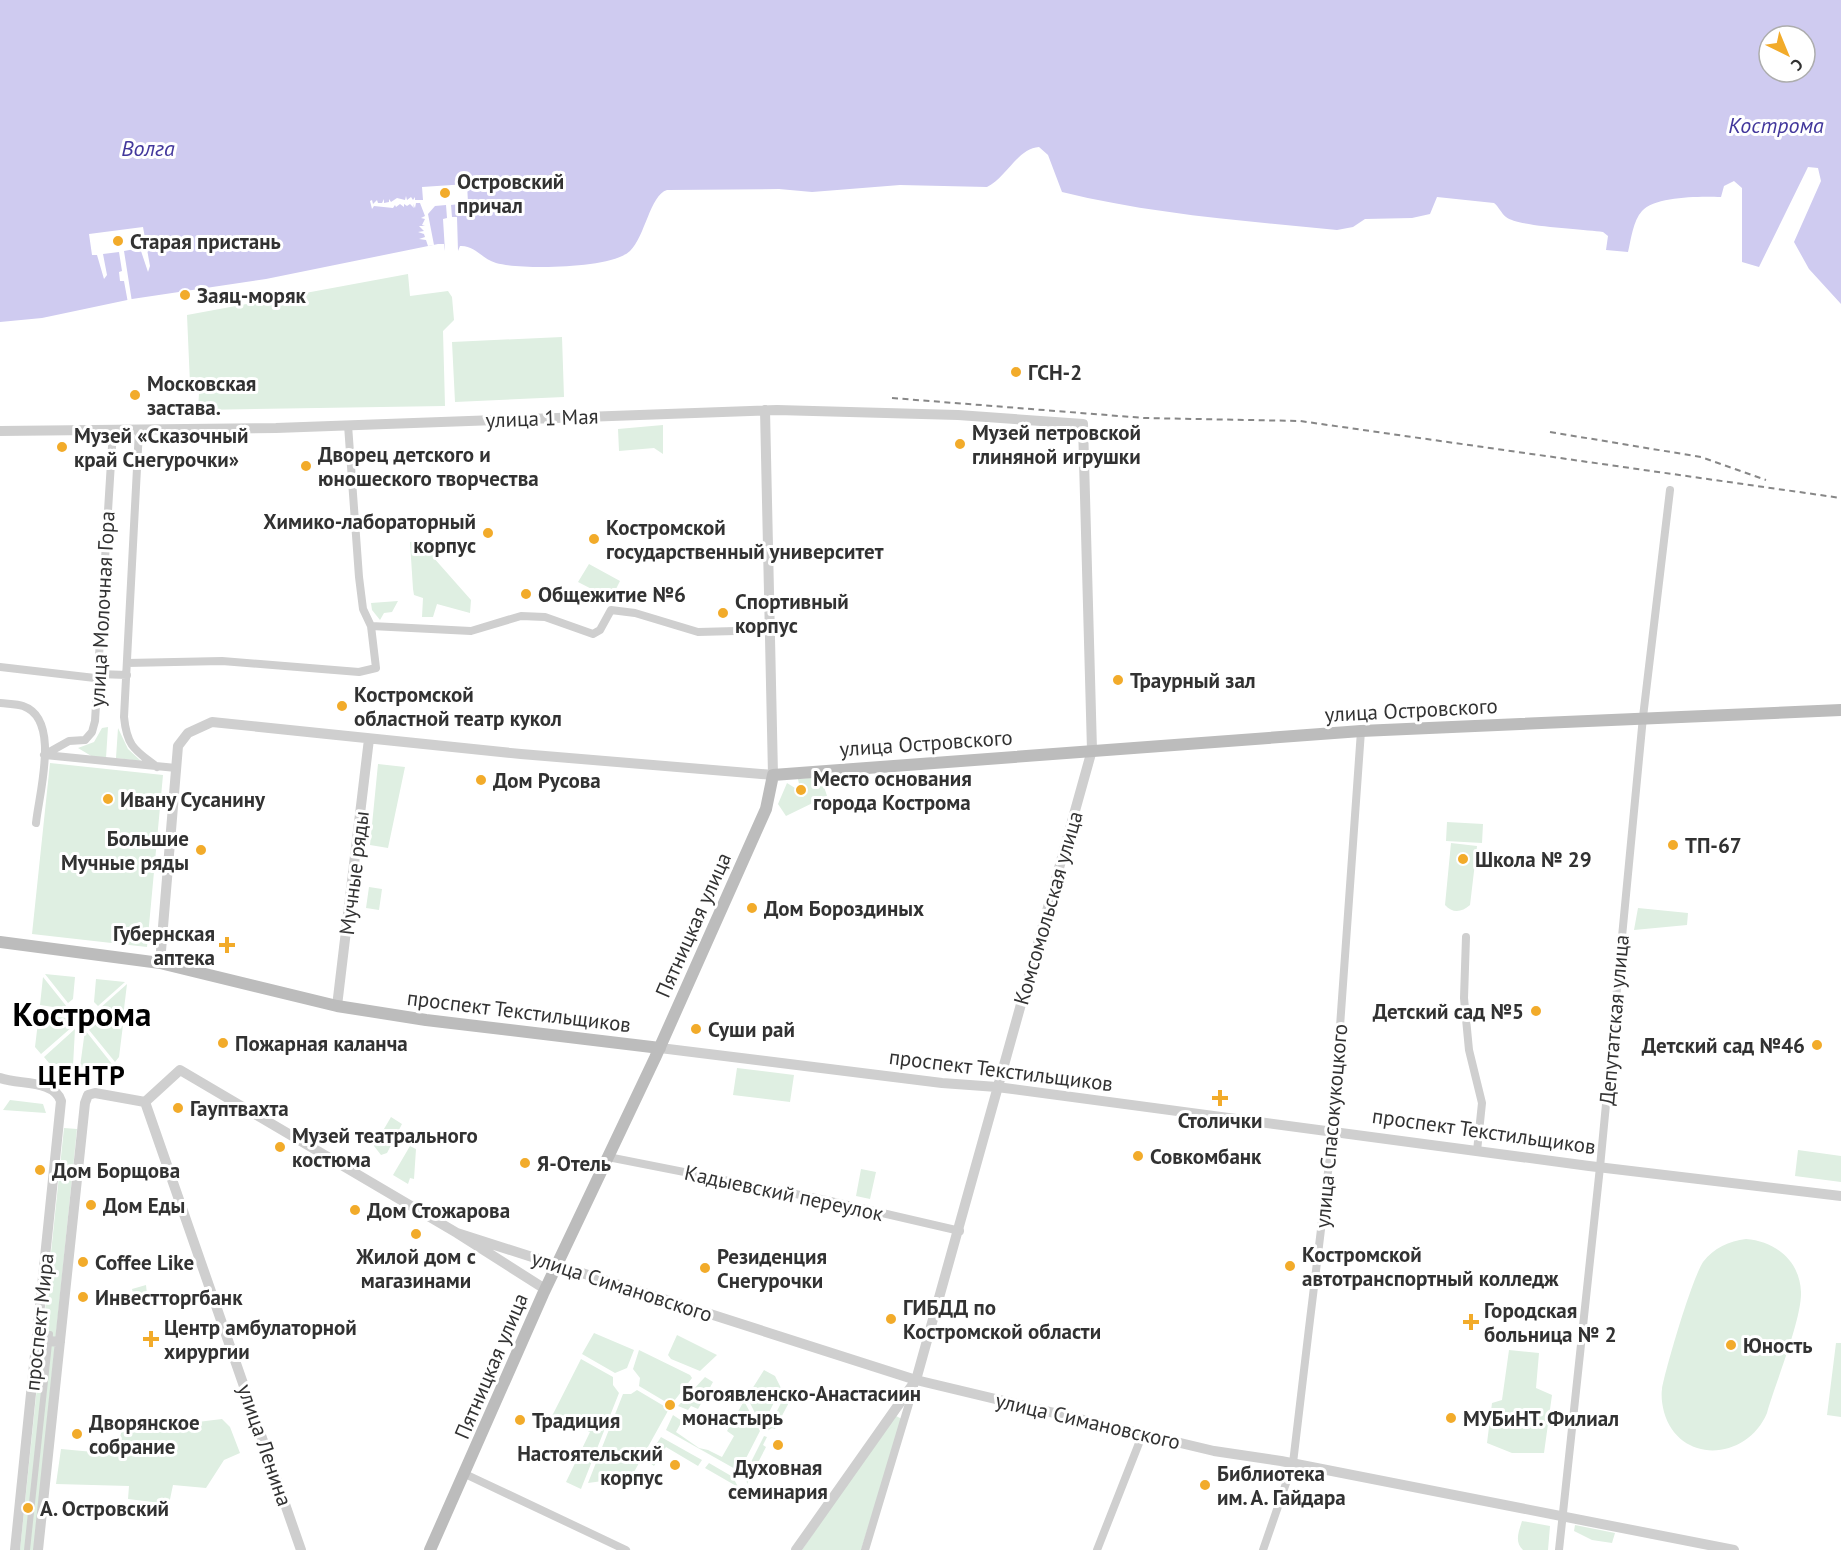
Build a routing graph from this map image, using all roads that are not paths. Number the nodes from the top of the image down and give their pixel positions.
1 (765, 410) junction
2 (1083, 424) joint
3 (348, 425) junction
4 (112, 430) junction
5 (140, 430) junction
6 (0, 431) edge
7 (1670, 490) dead end
8 (371, 626) junction
9 (770, 630) junction
10 (127, 663) junction
11 (0, 667) edge
12 (127, 675) junction
13 (98, 678) junction
14 (0, 703) edge
15 (1841, 710) edge
16 (1642, 717) junction
17 (1361, 731) junction
18 (369, 739) junction
19 (1092, 750) junction
20 (44, 755) junction
21 (157, 767) junction
22 (176, 768) junction
23 (773, 775) junction
24 (36, 823) dead end
25 (1466, 937) dead end
26 (0, 942) edge
27 (160, 963) junction
28 (337, 1006) junction
29 (660, 1048) junction
30 (0, 1079) edge
31 (998, 1087) junction
32 (145, 1102) junction
33 (1333, 1130) junction
34 (1477, 1151) junction
35 (608, 1157) junction
36 (1600, 1167) junction
37 (1841, 1196) edge
38 (960, 1231) junction
39 (457, 1233) junction
40 (558, 1266) junction
41 (545, 1289) junction
42 (38, 1340) junction
43 (52, 1341) junction
44 (916, 1380) junction
45 (1143, 1433) junction
46 (1293, 1463) junction
47 (465, 1474) junction
48 (1562, 1517) junction
49 (15, 1550) edge
50 (27, 1550) edge
51 (38, 1550) edge
52 (301, 1550) edge
53 (430, 1550) edge
54 (626, 1550) edge
55 (796, 1550) edge
56 (865, 1550) edge
57 (1098, 1550) edge
58 (1263, 1550) edge
59 (1559, 1550) edge
60 (1734, 1550) edge

1 - 2 street, улица 1 Мая
1 - 3 street, улица 1 Мая
1 - 9 street, Пятницкая улица
2 - 19 street, Комсомольская улица
3 - 5 street, улица 1 Мая
3 - 8 street
4 - 5 street, улица 1 Мая
4 - 6 street, улица 1 Мая
4 - 13 street, улица Молочная Гора
5 - 10 street, улица Молочная Гора
7 - 16 street, Депутатская улица
8 - 9 street
8 - 10 street
9 - 23 street, Пятницкая улица
10 - 12 street, улица Молочная Гора
11 - 13 street
12 - 13 street
12 - 21 street, улица Молочная Гора
13 - 20 street, улица Молочная Гора
14 - 20 street
15 - 16 main road, улица Островского
16 - 17 main road, улица Островского
16 - 36 street, Депутатская улица
17 - 19 main road, улица Островского
17 - 33 street, улица Спасокукоцкого
18 - 22 street, улица Островского
18 - 23 street, улица Островского
18 - 28 street, Мучные ряды
19 - 23 main road, улица Островского
19 - 31 street, Комсомольская улица
20 - 21 street
20 - 24 street
21 - 22 street
22 - 27 street
23 - 29 main road, Пятницкая улица
25 - 34 street
26 - 27 main road, проспект Текстильщиков
27 - 28 main road, проспект Текстильщиков
28 - 29 main road, проспект Текстильщиков
29 - 31 street, проспект Текстильщиков
29 - 35 main road, Пятницкая улица
30 - 42 street, проспект Мира
31 - 33 street, проспект Текстильщиков
31 - 38 street, Комсомольская улица
32 - 39 street, улица Симановского
32 - 43 street, проспект Мира
32 - 52 street, улица Ленина
33 - 34 street, проспект Текстильщиков
33 - 46 street, улица Спасокукоцкого
34 - 36 street, проспект Текстильщиков
35 - 38 street, Кадыевский переулок
35 - 40 main road, Пятницкая улица
36 - 37 street, проспект Текстильщиков
36 - 48 street, Депутатская улица
38 - 44 street, Комсомольская улица
39 - 40 street, улица Симановского
39 - 41 street, улица Симановского
40 - 41 main road, Пятницкая улица
40 - 44 street, улица Симановского
41 - 47 main road, Пятницкая улица
42 - 43 street
42 - 49 street, проспект Мира
43 - 50 street
43 - 51 street, проспект Мира
44 - 45 street, улица Симановского
44 - 55 street, Комсомольская улица
44 - 56 street, Комсомольская улица
45 - 46 street, улица Симановского
45 - 57 street
46 - 48 street, улица Симановского
46 - 58 street, улица Спасокукоцкого
47 - 53 main road, Пятницкая улица
47 - 54 street
48 - 59 street, Депутатская улица
48 - 60 street, улица Симановского

